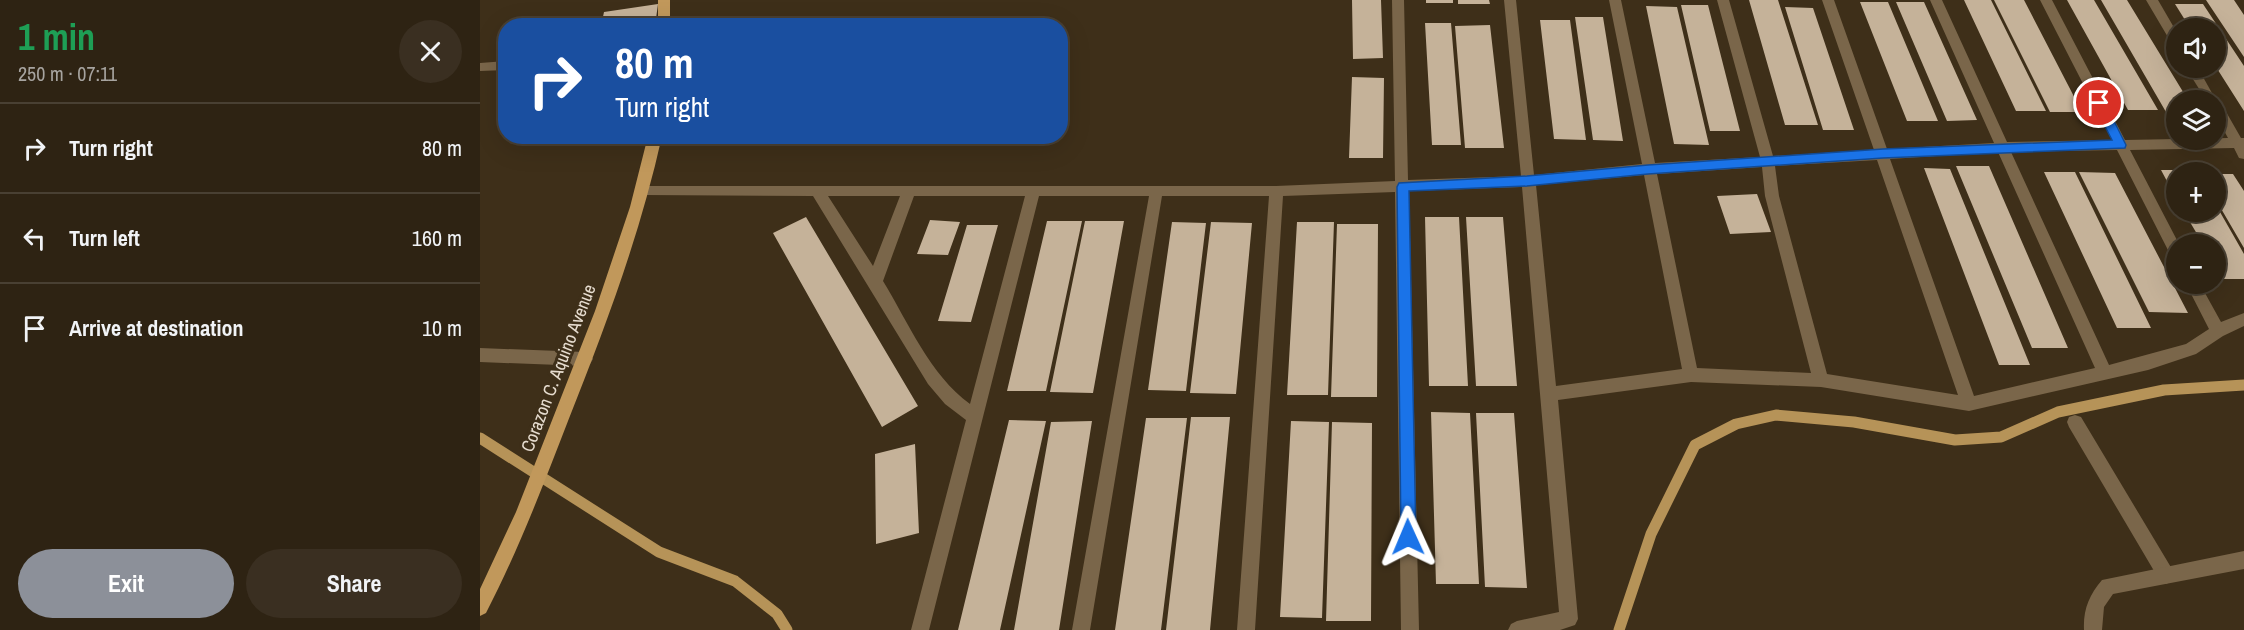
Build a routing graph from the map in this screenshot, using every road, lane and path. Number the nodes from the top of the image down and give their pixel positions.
1 (664, 0) edge
2 (1398, 0) edge
3 (1510, 0) edge
4 (1615, 0) edge
5 (1723, 0) edge
6 (1828, 0) edge
7 (1936, 0) edge
8 (2046, 0) edge
9 (2152, 0) edge
10 (664, 18) edge
11 (2166, 24) edge
12 (498, 66) edge
13 (480, 67) edge
14 (2226, 121) edge
15 (653, 144) edge
16 (2120, 145) junction
17 (2242, 146) edge
18 (2003, 147) junction
19 (1883, 154) junction
20 (1768, 162) junction
21 (1648, 169) junction
22 (1527, 181) junction
23 (1403, 187) junction
24 (644, 190) junction
25 (817, 190) junction
26 (909, 191) junction
27 (1033, 192) junction
28 (1276, 192) junction
29 (1155, 193) junction
30 (2167, 234) edge
31 (875, 281) junction
32 (2198, 294) edge
33 (2244, 319) edge
34 (2218, 331) junction
35 (480, 355) edge
36 (585, 359) junction
37 (2106, 374) junction
38 (1691, 375) junction
39 (1821, 380) junction
40 (1550, 394) junction
41 (1970, 404) junction
42 (974, 416) junction
43 (2075, 422) dead end
44 (2244, 560) edge
45 (2166, 575) junction
46 (480, 607) edge
47 (920, 630) edge
48 (1081, 630) edge
49 (1246, 630) edge
50 (1410, 630) edge
51 (1517, 630) edge
52 (2093, 630) edge

1 - 10 main road
2 - 23 street
3 - 22 street
4 - 21 street
5 - 20 street
6 - 19 street
7 - 18 street
8 - 16 street
9 - 11 street
12 - 13 street
14 - 17 street
15 - 24 main road, Corazon C. Aquino Avenue
16 - 17 street
16 - 18 street
16 - 30 street
18 - 19 street
18 - 37 street
19 - 20 street
19 - 41 street
20 - 21 street
20 - 39 street
21 - 22 street
21 - 38 street
22 - 23 street
22 - 40 street
23 - 28 street
23 - 50 street
24 - 25 street
24 - 36 main road, Corazon C. Aquino Avenue
25 - 26 street
25 - 31 street
26 - 27 street
26 - 31 street
27 - 29 street
27 - 42 street
28 - 29 street
28 - 49 street
29 - 48 street
31 - 42 street
32 - 34 street
33 - 34 street
34 - 37 street
35 - 36 street
36 - 46 main road, Corazon C. Aquino Avenue
37 - 41 street
38 - 39 street
38 - 40 street
39 - 41 street
40 - 51 street
42 - 47 street
43 - 45 street
44 - 45 street
45 - 52 street

